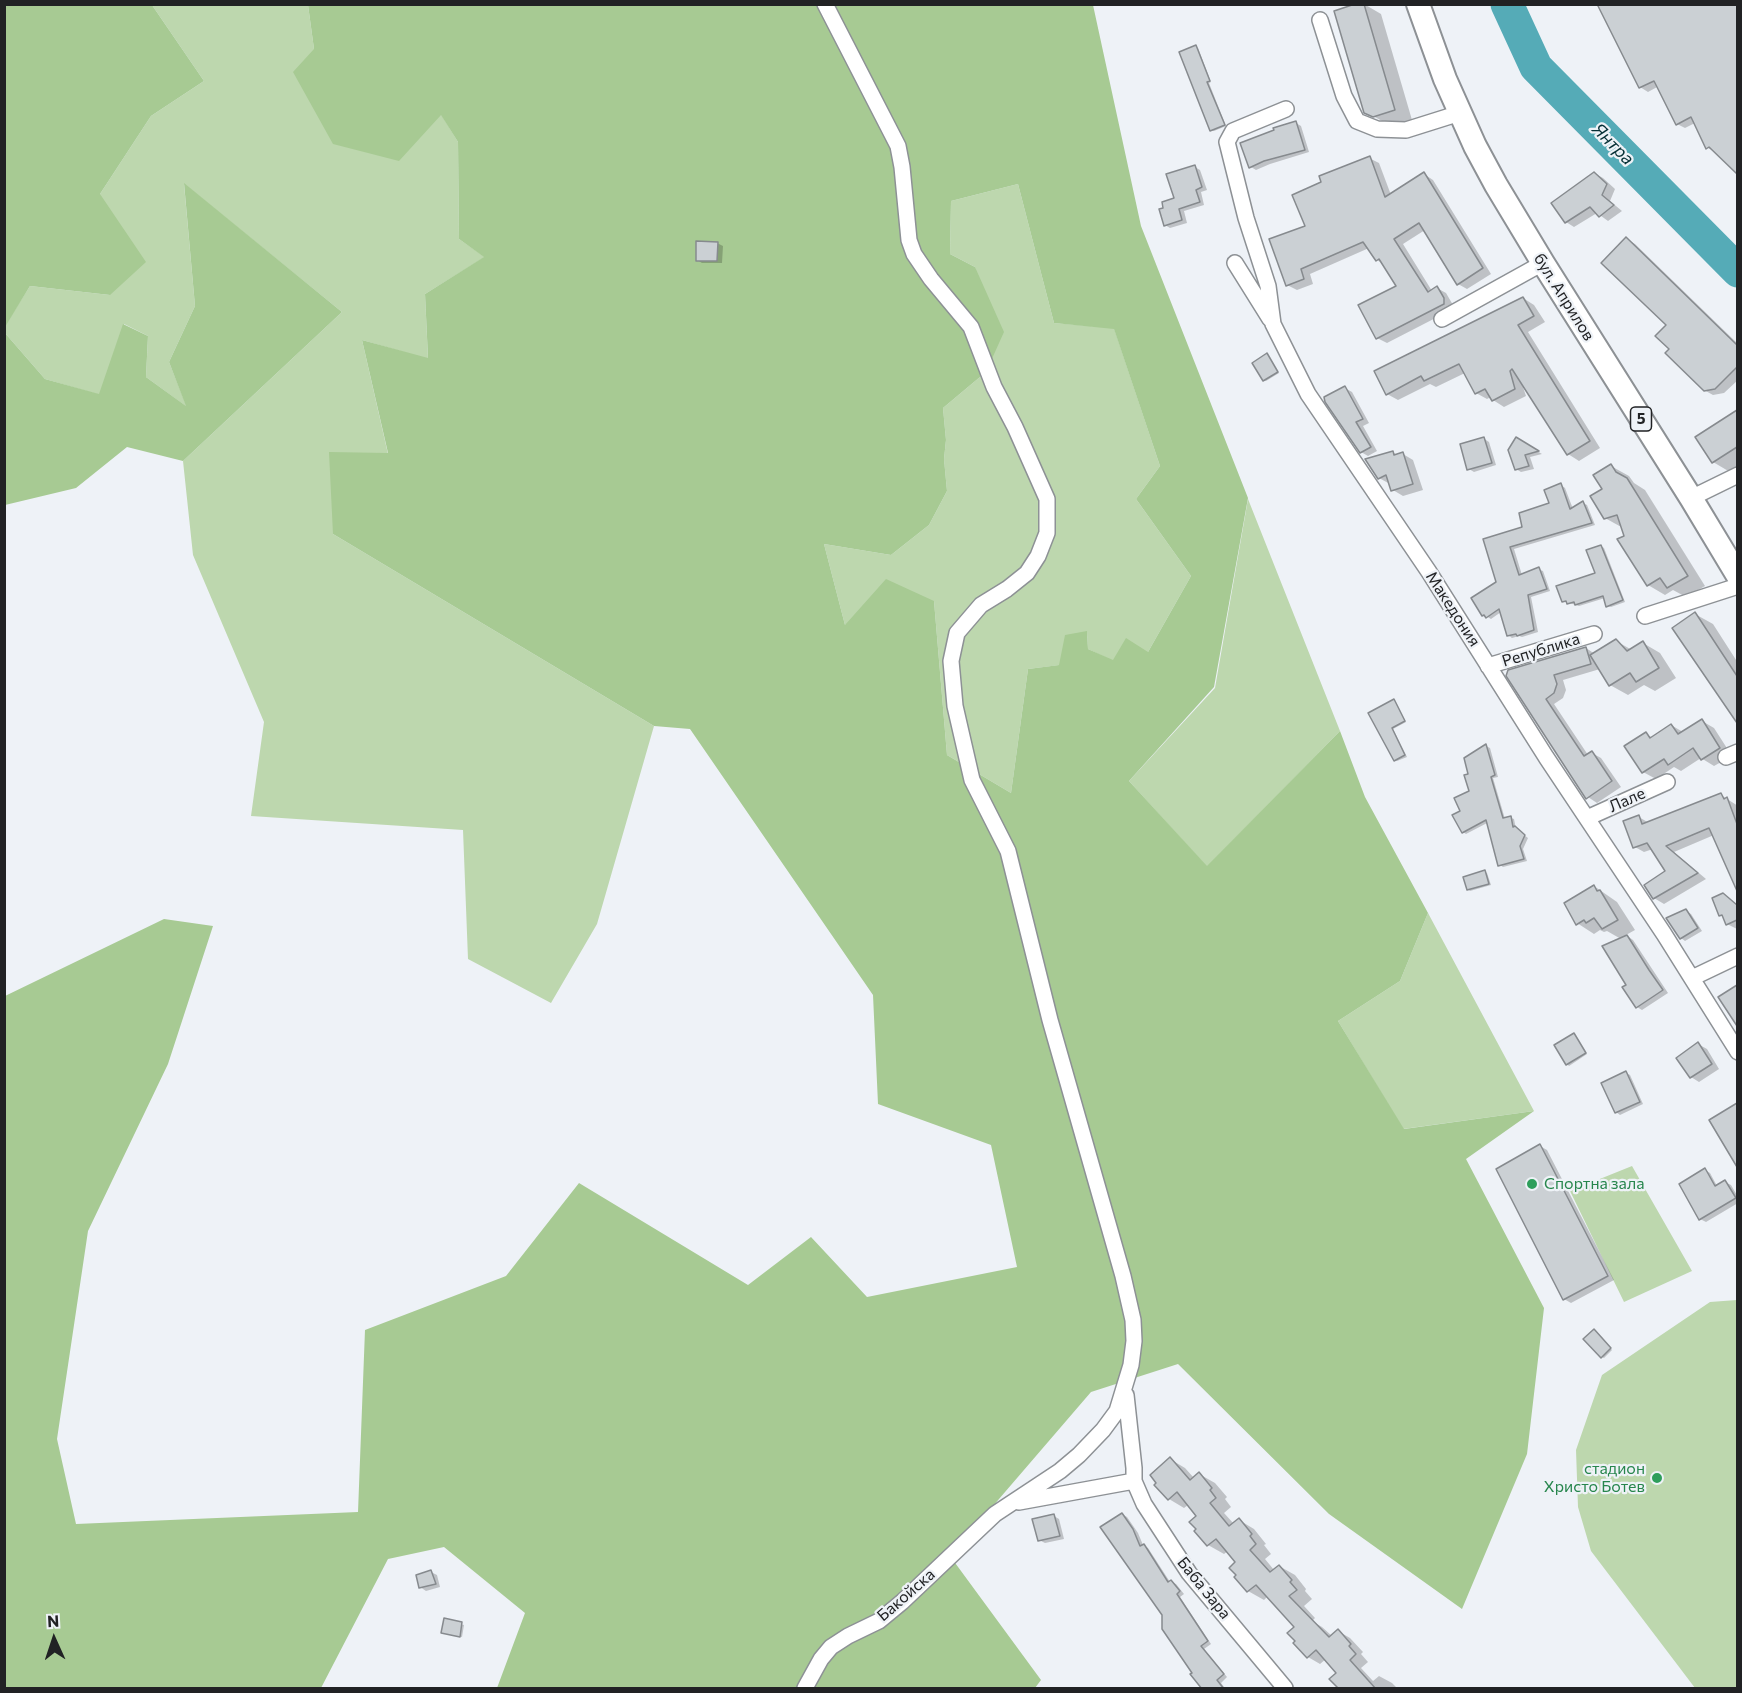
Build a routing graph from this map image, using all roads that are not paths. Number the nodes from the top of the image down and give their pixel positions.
1 (825, 4) edge
2 (1418, 4) edge
3 (1320, 20) dead end
4 (1287, 109) dead end
5 (1460, 113) junction
6 (1235, 263) dead end
7 (1543, 263) junction
8 (1442, 319) dead end
9 (1274, 324) junction
10 (1737, 475) edge
11 (1691, 498) junction
12 (1737, 576) edge
13 (1737, 586) edge
14 (1644, 616) dead end
15 (1594, 634) dead end
16 (1488, 666) junction
17 (1667, 782) dead end
18 (1587, 818) junction
19 (1737, 956) edge
20 (1692, 978) junction
21 (1737, 1052) edge
22 (1125, 1388) junction
23 (1134, 1481) junction
24 (1012, 1504) junction
25 (805, 1689) edge
26 (1285, 1689) edge

1 - 22 street
2 - 5 main road, бул. Априлов / 5
3 - 5 street
4 - 9 street, Македония
5 - 7 main road, бул. Априлов / 5
6 - 9 street
7 - 8 street
7 - 11 main road, бул. Априлов / 5
9 - 16 street, Македония
10 - 11 street
11 - 12 main road, бул. Априлов / 5
13 - 14 street
15 - 16 street, Република
16 - 18 street, Македония
17 - 18 street, Лале
18 - 20 street, Македония
19 - 20 street
20 - 21 street, Македония
22 - 23 street, Баба Зара
22 - 24 street, Бакойска
23 - 24 street
23 - 26 street, Баба Зара
24 - 25 street, Бакойска

